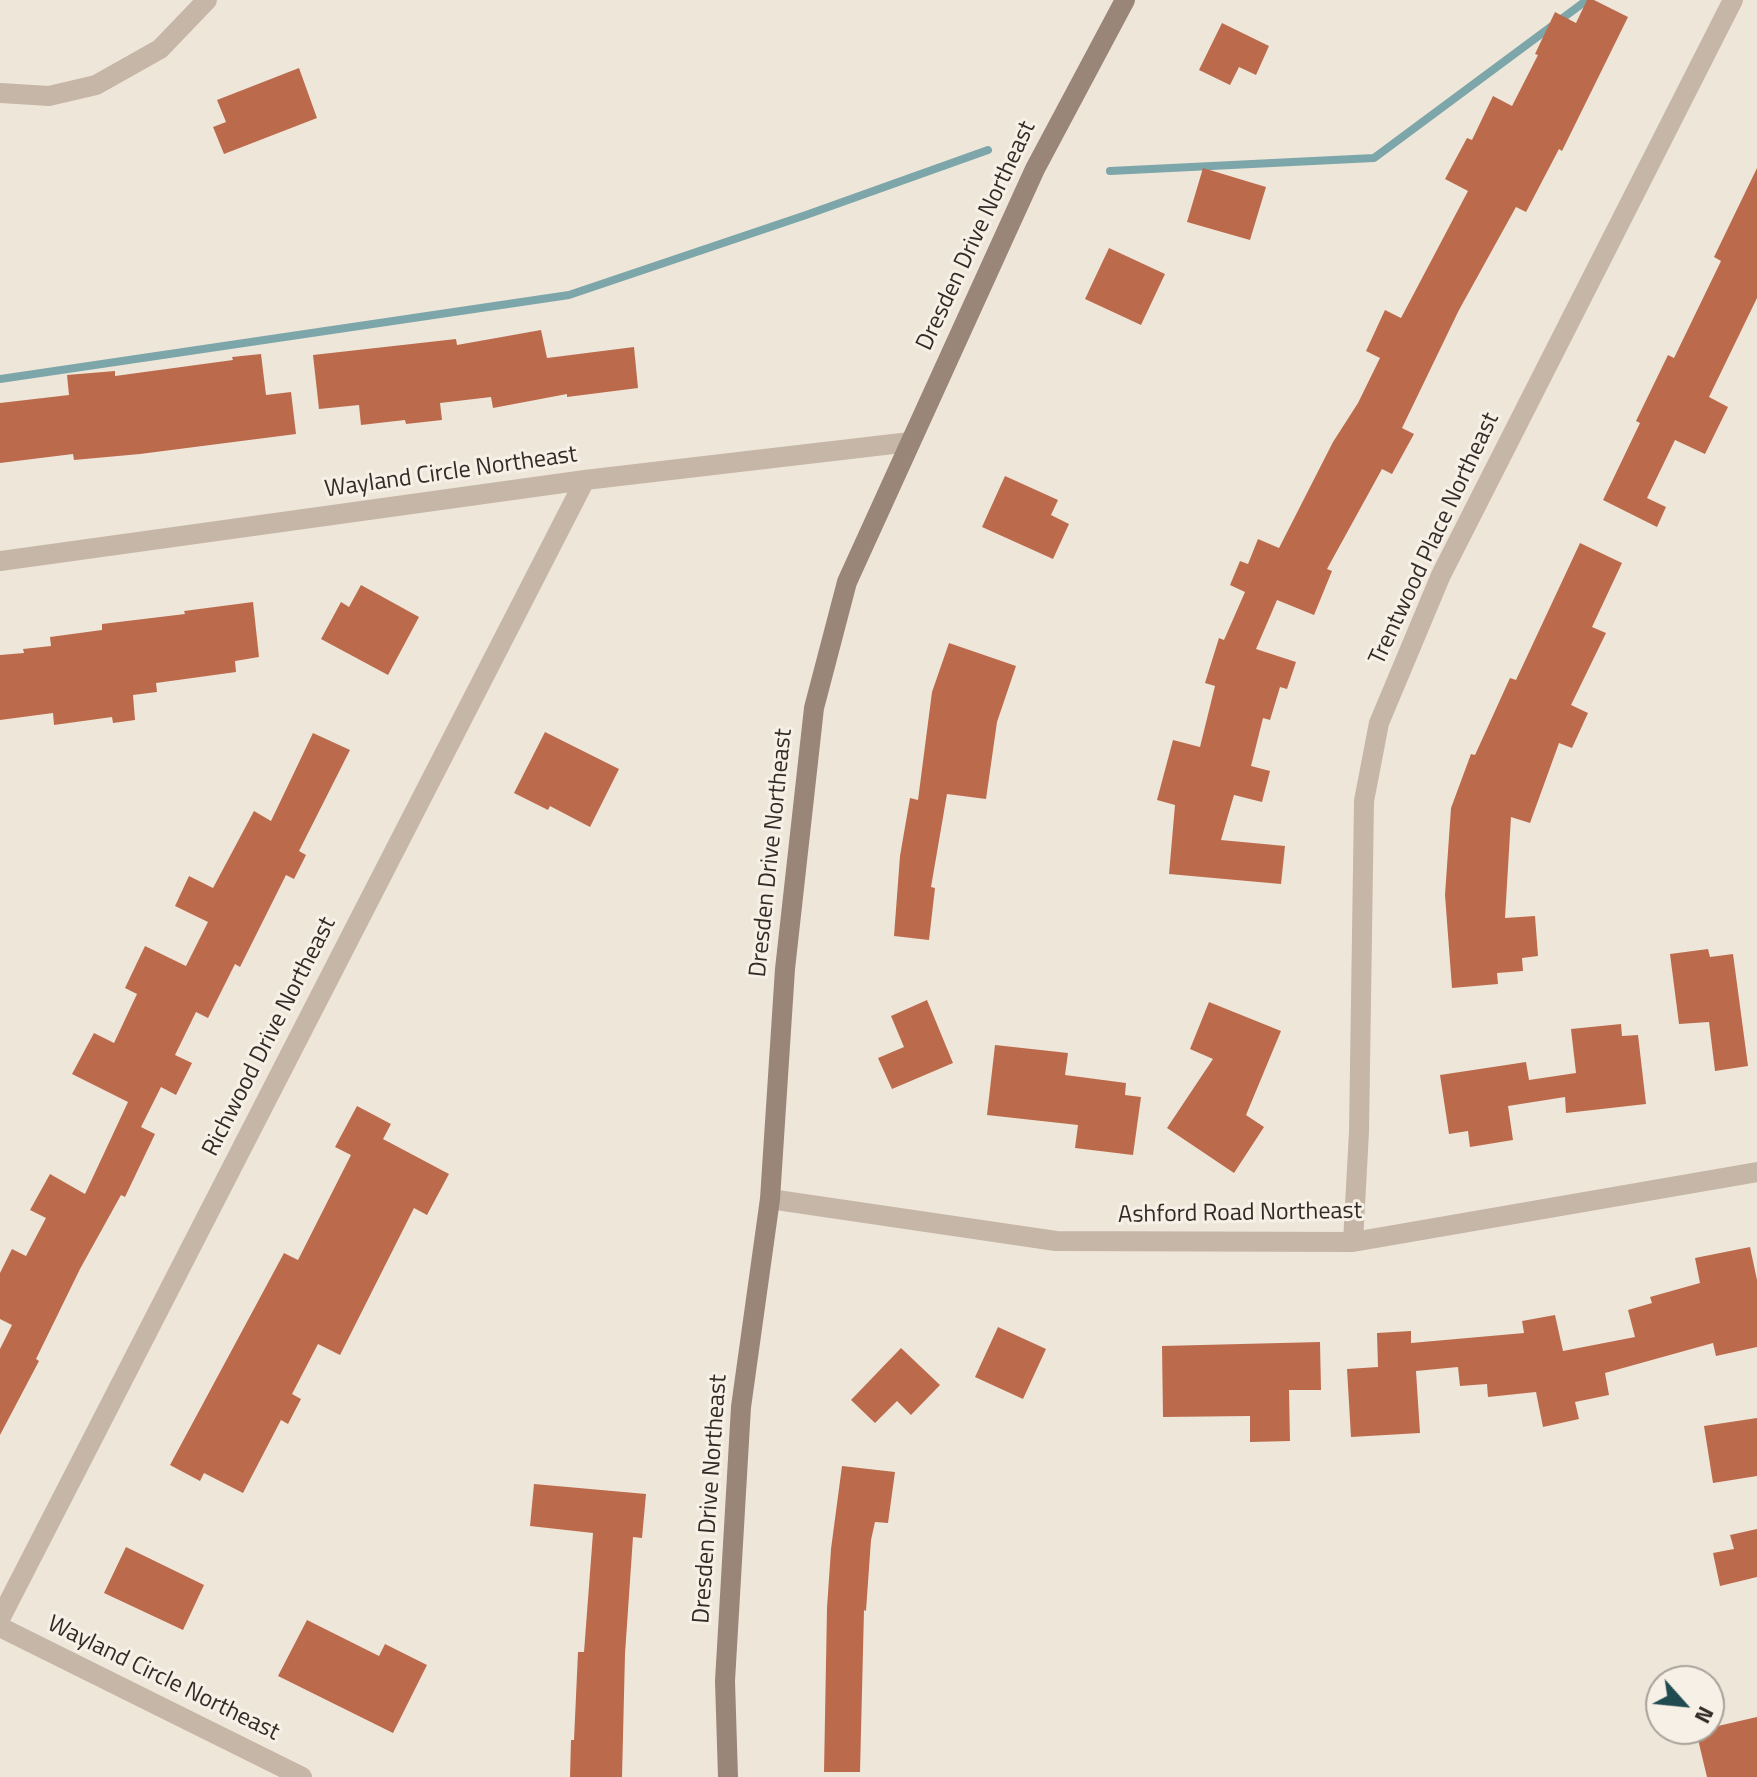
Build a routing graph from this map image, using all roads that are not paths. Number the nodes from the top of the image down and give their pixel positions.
1 (207, 0) edge
2 (1125, 0) edge
3 (1733, 0) edge
4 (0, 93) edge
5 (910, 442) junction
6 (585, 480) junction
7 (0, 561) edge
8 (1757, 1172) edge
9 (770, 1199) junction
10 (1353, 1242) junction
11 (0, 1619) edge
12 (0, 1627) edge
13 (302, 1777) edge
14 (728, 1777) edge

1 - 4 street
2 - 5 street, Dresden Drive Northeast
3 - 10 street, Trentwood Place Northeast
5 - 6 street, Wayland Circle Northeast
5 - 9 street, Dresden Drive Northeast
6 - 7 street, Wayland Circle Northeast
6 - 11 street, Richwood Drive Northeast
8 - 10 street, Ashford Road Northeast
9 - 10 street, Ashford Road Northeast
9 - 14 street, Dresden Drive Northeast
12 - 13 street, Wayland Circle Northeast

